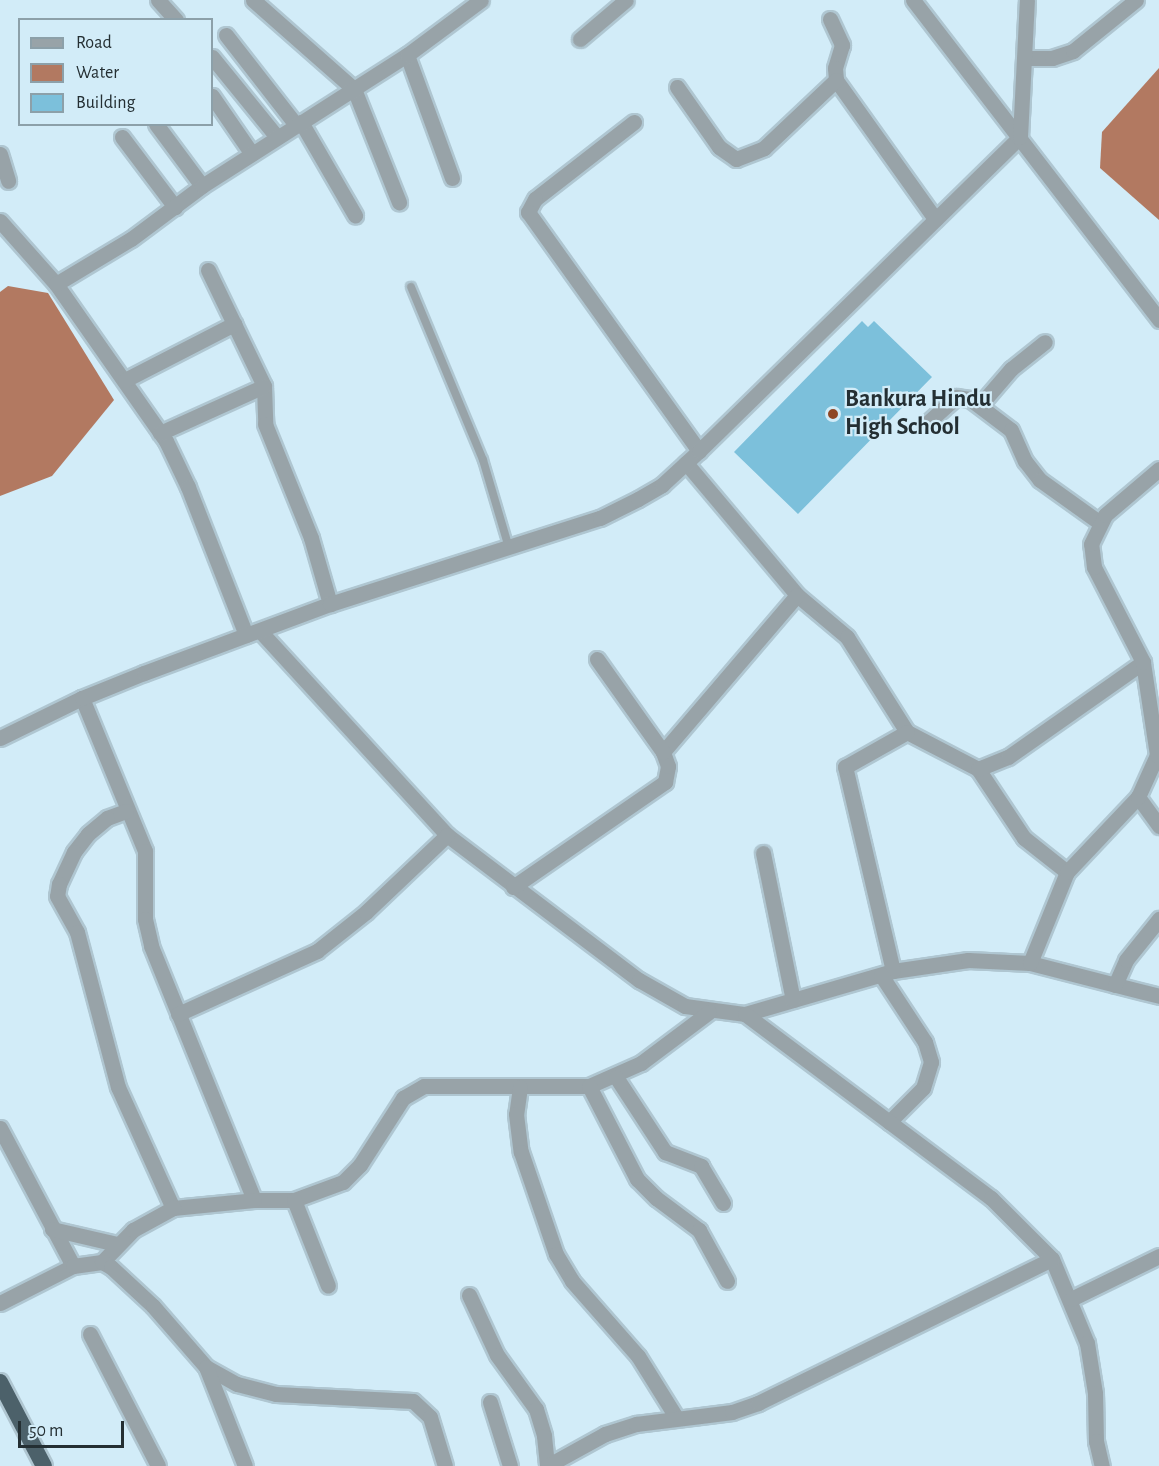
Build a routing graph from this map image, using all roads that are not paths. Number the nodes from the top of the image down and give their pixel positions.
1 (158, 0) edge
2 (252, 0) edge
3 (481, 0) edge
4 (626, 0) edge
5 (913, 0) edge
6 (1027, 0) edge
7 (1136, 0) edge
8 (174, 18) edge
9 (830, 19) dead end
10 (226, 35) dead end
11 (580, 39) dead end
12 (407, 55) junction
13 (213, 58) edge
14 (1026, 58) junction
15 (836, 80) junction
16 (677, 87) dead end
17 (354, 89) junction
18 (213, 97) edge
19 (634, 122) dead end
20 (298, 123) junction
21 (157, 126) edge
22 (122, 137) dead end
23 (278, 137) junction
24 (1020, 137) junction
25 (0, 154) edge
26 (252, 154) junction
27 (452, 178) dead end
28 (8, 181) dead end
29 (202, 186) junction
30 (399, 202) dead end
31 (175, 207) junction
32 (355, 215) dead end
33 (935, 219) junction
34 (0, 221) edge
35 (208, 270) dead end
36 (56, 284) junction
37 (411, 287) dead end
38 (1159, 320) edge
39 (234, 324) junction
40 (1045, 342) dead end
41 (125, 380) junction
42 (264, 386) junction
43 (980, 405) junction
44 (925, 425) dead end
45 (160, 433) junction
46 (699, 451) junction
47 (686, 463) junction
48 (1159, 469) edge
49 (1100, 523) junction
50 (509, 548) junction
51 (797, 595) junction
52 (330, 604) junction
53 (254, 633) junction
54 (597, 659) dead end
55 (1143, 662) junction
56 (82, 698) junction
57 (907, 732) junction
58 (0, 738) edge
59 (1159, 750) edge
60 (663, 752) junction
61 (978, 769) junction
62 (1138, 797) junction
63 (126, 811) junction
64 (1159, 826) edge
65 (447, 835) junction
66 (763, 854) dead end
67 (1067, 872) junction
68 (513, 887) junction
69 (1159, 919) edge
70 (1030, 963) junction
71 (887, 973) junction
72 (1114, 985) junction
73 (1159, 996) edge
74 (793, 1000) junction
75 (709, 1012) junction
76 (178, 1014) junction
77 (745, 1014) junction
78 (616, 1077) junction
79 (590, 1086) junction
80 (520, 1087) junction
81 (889, 1122) junction
82 (0, 1128) edge
83 (254, 1200) junction
84 (294, 1200) junction
85 (723, 1203) dead end
86 (173, 1208) junction
87 (52, 1228) junction
88 (117, 1244) junction
89 (1159, 1256) edge
90 (1052, 1259) junction
91 (102, 1262) junction
92 (73, 1266) junction
93 (727, 1281) dead end
94 (328, 1286) dead end
95 (469, 1295) dead end
96 (1071, 1299) junction
97 (0, 1303) edge
98 (90, 1334) dead end
99 (206, 1367) junction
100 (0, 1382) edge
101 (489, 1402) dead end
102 (676, 1417) junction
103 (239, 1464) edge
104 (44, 1466) edge
105 (158, 1466) edge
106 (445, 1466) edge
107 (510, 1466) edge
108 (547, 1466) edge
109 (1102, 1466) edge

1 - 8 street
2 - 17 street
3 - 12 street
4 - 11 street
5 - 24 street
6 - 14 street
7 - 14 street
9 - 15 street
10 - 20 street
12 - 17 street
12 - 27 street
13 - 23 street
14 - 24 street
15 - 16 street
15 - 33 street
17 - 20 street
17 - 30 street
18 - 26 street
19 - 46 street
20 - 23 street
20 - 32 street
21 - 29 street
22 - 31 street
23 - 26 street
24 - 33 street
24 - 38 street
25 - 28 street
26 - 29 street
29 - 31 street
31 - 36 street
33 - 46 street
34 - 36 street
35 - 39 street
36 - 41 street
37 - 50 lane
39 - 41 street
39 - 42 street
40 - 43 street
41 - 45 street
42 - 45 street
42 - 52 street
43 - 44 street
43 - 49 street
45 - 53 street
46 - 47 street
47 - 50 street
47 - 51 street
48 - 49 street
49 - 55 street
50 - 52 street
51 - 57 street
51 - 60 street
52 - 53 street
53 - 56 street
53 - 65 street
54 - 60 street
55 - 59 street
55 - 61 street
56 - 58 street
56 - 63 street
57 - 61 street
57 - 71 street
59 - 62 street
60 - 68 street
61 - 67 street
62 - 64 street
62 - 67 street
63 - 76 street
63 - 86 street
65 - 68 street
65 - 76 street
66 - 74 street
67 - 70 street
68 - 75 street
69 - 72 street
70 - 71 street
70 - 72 street
71 - 74 street
71 - 81 street
72 - 73 street
74 - 77 street
75 - 77 street
75 - 78 street
76 - 83 street
77 - 81 street
78 - 79 street
78 - 85 street
79 - 80 street
79 - 93 street
80 - 84 street
80 - 102 street
81 - 90 street
82 - 87 street
83 - 84 street
83 - 86 street
84 - 94 street
86 - 88 street
87 - 88 street
87 - 92 street
88 - 91 street
89 - 96 street
90 - 96 street
90 - 102 street
91 - 92 street
91 - 99 street
92 - 97 street
95 - 108 street
96 - 109 street
98 - 105 street
99 - 103 street
99 - 106 street
100 - 104 highway
101 - 107 street
102 - 108 street

